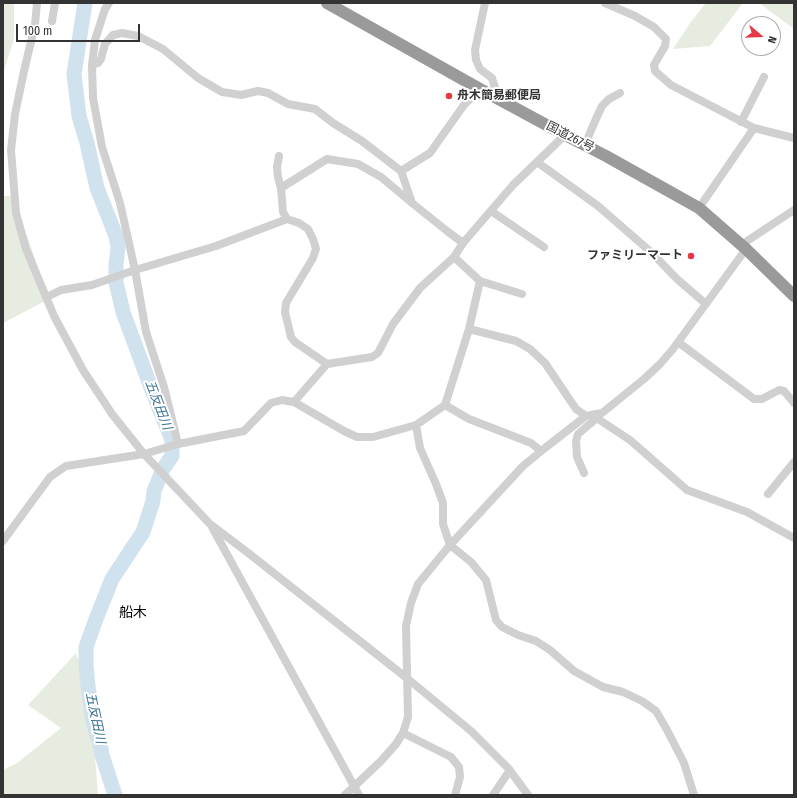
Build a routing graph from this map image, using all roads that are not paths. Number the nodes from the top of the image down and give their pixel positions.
1 (37, 3) edge
2 (54, 3) edge
3 (109, 3) edge
4 (327, 3) edge
5 (485, 3) edge
6 (605, 3) edge
7 (52, 21) dead end
8 (92, 66) junction
9 (764, 77) dead end
10 (480, 89) junction
11 (620, 93) dead end
12 (492, 95) junction
13 (742, 122) junction
14 (754, 128) junction
15 (565, 135) junction
16 (794, 138) edge
17 (585, 145) junction
18 (279, 156) dead end
19 (537, 162) junction
20 (402, 170) junction
21 (281, 188) junction
22 (412, 203) junction
23 (699, 208) junction
24 (794, 210) edge
25 (491, 211) junction
26 (287, 219) junction
27 (463, 243) junction
28 (544, 247) dead end
29 (744, 247) junction
30 (454, 257) junction
31 (135, 270) junction
32 (480, 281) junction
33 (522, 294) dead end
34 (794, 296) edge
35 (47, 297) junction
36 (706, 304) junction
37 (469, 330) junction
38 (678, 342) junction
39 (326, 364) junction
40 (294, 402) junction
41 (794, 403) edge
42 (445, 405) junction
43 (592, 416) junction
44 (416, 425) junction
45 (178, 444) junction
46 (541, 451) junction
47 (144, 454) junction
48 (794, 462) edge
49 (584, 473) dead end
50 (768, 494) dead end
51 (210, 524) junction
52 (794, 538) edge
53 (3, 541) edge
54 (450, 545) junction
55 (408, 679) junction
56 (403, 733) junction
57 (510, 770) junction
58 (354, 786) junction
59 (345, 795) edge
60 (359, 795) edge
61 (455, 795) edge
62 (492, 795) edge
63 (528, 795) edge
64 (694, 795) edge

1 - 35 street
2 - 7 street
3 - 8 street
4 - 10 highway, 国道267号
5 - 12 street
6 - 13 street
8 - 20 street
8 - 31 street
9 - 13 street
10 - 12 highway, 国道267号
10 - 20 street
11 - 17 street
12 - 15 highway, 国道267号
13 - 14 street
14 - 16 street
14 - 23 street
15 - 17 highway, 国道267号
15 - 19 street
17 - 23 highway, 国道267号
18 - 21 street
19 - 25 street
19 - 36 street
20 - 22 street
21 - 22 street
21 - 26 street
22 - 27 street
23 - 29 highway, 国道267号
24 - 29 street
25 - 27 street
25 - 28 street
26 - 31 street
26 - 39 street
27 - 30 street
29 - 34 highway, 国道267号
29 - 36 street
30 - 32 street
30 - 39 street
31 - 35 street
31 - 45 street
32 - 33 street
32 - 37 street
35 - 47 street
36 - 38 street
37 - 42 street
37 - 43 street
38 - 41 street
38 - 43 street
39 - 40 street
40 - 44 street
40 - 45 street
42 - 44 street
42 - 46 street
43 - 46 street
43 - 49 street
43 - 52 street
44 - 54 street
45 - 47 street
46 - 54 street
47 - 51 street
47 - 53 street
48 - 50 street
51 - 55 street
51 - 58 street
54 - 55 street
54 - 64 street
55 - 56 street
55 - 57 street
56 - 58 street
56 - 61 street
57 - 62 street
57 - 63 street
58 - 59 street
58 - 60 street

